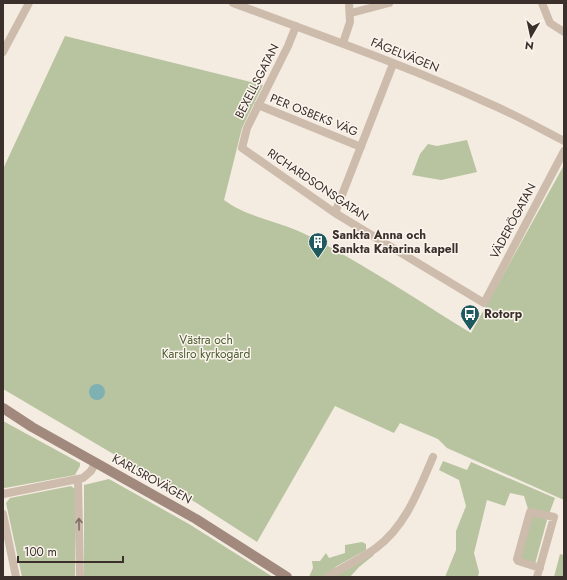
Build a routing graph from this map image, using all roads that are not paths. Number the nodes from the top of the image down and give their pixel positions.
1 (29, 3) edge
2 (233, 3) edge
3 (349, 3) edge
4 (389, 3) edge
5 (542, 3) edge
6 (351, 13) junction
7 (296, 26) junction
8 (564, 32) edge
9 (343, 43) junction
10 (3, 52) edge
11 (393, 64) junction
12 (258, 105) junction
13 (564, 141) edge
14 (361, 147) junction
15 (242, 148) joint
16 (564, 151) edge
17 (336, 213) junction
18 (484, 303) joint
19 (3, 408) edge
20 (433, 457) dead end
21 (96, 462) junction
22 (78, 480) junction
23 (3, 494) edge
24 (3, 514) edge
25 (540, 568) junction
26 (16, 577) edge
27 (80, 577) edge
28 (287, 577) edge
29 (328, 577) edge
30 (537, 577) edge

1 - 10 street
2 - 7 street, FÅGELVÄGEN
3 - 6 street
4 - 6 street
5 - 8 street
6 - 9 street
7 - 9 street, FÅGELVÄGEN
7 - 12 street, BEXELLSGATAN
9 - 11 street, FÅGELVÄGEN
11 - 13 street, FÅGELVÄGEN
11 - 14 street
12 - 14 street, PER OSBEKS VÄG
12 - 15 street, BEXELLSGATAN
14 - 17 street
15 - 17 street, RICHARDSONSGATAN
16 - 18 street, VÄDERÖGATAN
17 - 18 street, RICHARDSONSGATAN
19 - 21 street, KARLSROVÄGEN
20 - 29 street
21 - 22 street
21 - 28 street, KARLSROVÄGEN
22 - 23 street
27 -> 22 street
24 - 26 street
25 - 25 street
25 - 30 street

